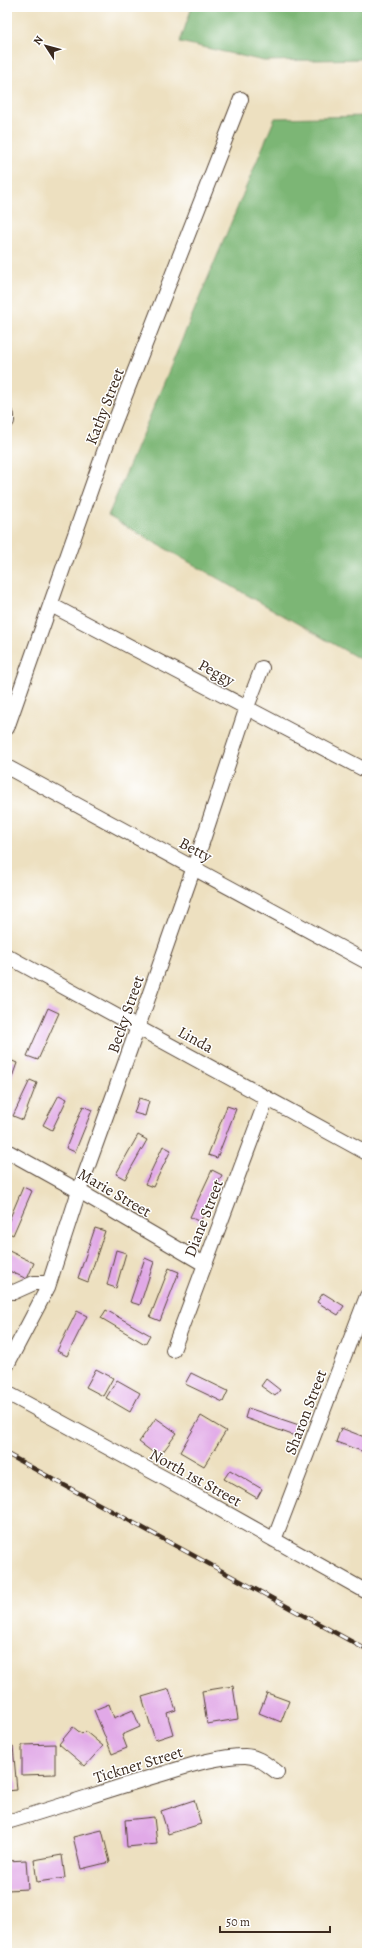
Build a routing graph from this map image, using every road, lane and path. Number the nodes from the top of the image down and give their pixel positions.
1 (241, 99) dead end
2 (7, 416) edge
3 (7, 421) edge
4 (52, 605) junction
5 (262, 668) dead end
6 (247, 707) junction
7 (7, 728) edge
8 (7, 767) edge
9 (367, 771) edge
10 (194, 867) junction
11 (7, 956) edge
12 (367, 962) edge
13 (138, 1027) junction
14 (267, 1098) junction
15 (7, 1151) edge
16 (367, 1153) edge
17 (79, 1191) junction
18 (204, 1264) junction
19 (50, 1283) junction
20 (7, 1291) edge
21 (367, 1296) edge
22 (11, 1348) edge
23 (173, 1350) dead end
24 (7, 1365) edge
25 (7, 1393) edge
26 (274, 1540) junction
27 (367, 1592) edge
28 (277, 1772) dead end
29 (7, 1822) edge

1 - 4 street, Kathy Street
2 - 3 street
4 - 6 street, Peggy
4 - 7 street, Kathy Street
5 - 6 street, Becky Street
6 - 9 street, Peggy
6 - 10 street, Becky Street
8 - 10 street, Betty
10 - 12 street, Betty
10 - 13 street, Becky Street
11 - 13 street, Linda
13 - 14 street, Linda
13 - 17 street, Becky Street
14 - 16 street, Linda
14 - 18 street, Diane Street
15 - 17 street, Marie Street
17 - 18 street, Marie Street
17 - 19 street, Becky Street
18 - 23 street, Diane Street
19 - 20 street
19 - 22 street, Becky Street
21 - 26 street, Sharon Street
22 - 24 street, Becky Street
25 - 26 street, North 1st Street
26 - 27 street, North 1st Street
28 - 29 street, Tickner Street

